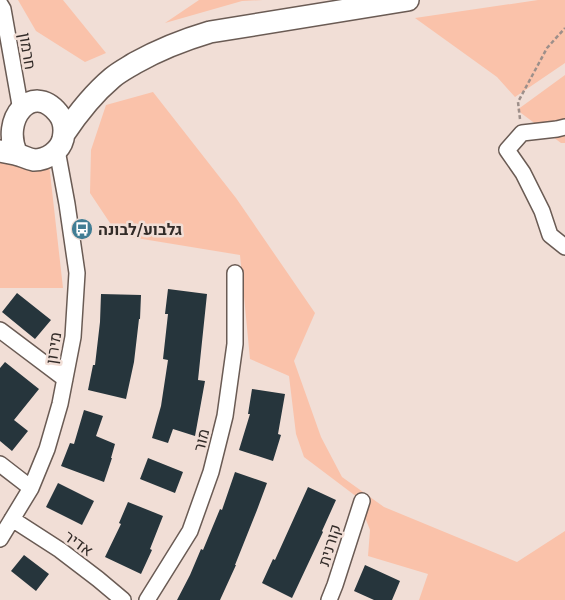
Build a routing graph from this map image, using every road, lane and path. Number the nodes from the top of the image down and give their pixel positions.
1 (408, 0) edge
2 (0, 4) edge
3 (565, 28) edge
4 (112, 79) junction
5 (50, 106) junction
6 (9, 117) edge
7 (565, 127) edge
8 (522, 133) junction
9 (60, 142) junction
10 (9, 153) edge
11 (565, 247) edge
12 (236, 273) dead end
13 (0, 330) edge
14 (65, 379) junction
15 (0, 464) edge
16 (31, 488) junction
17 (362, 501) dead end
18 (12, 519) junction
19 (0, 539) edge
20 (123, 600) edge
21 (147, 600) edge
22 (328, 600) edge

1 - 4 main road
2 - 6 street, חרמון
3 - 8 path
4 - 5 main road
4 - 9 main road
5 - 6 main road
5 - 9 main road
6 - 10 main road
7 - 8 street
8 - 11 street
9 - 10 main road
9 - 14 street, מירון
12 - 21 street, מור
13 - 14 street
14 - 16 street, מירון
15 - 16 street
16 - 18 street, מירון
17 - 22 street, קורנית
18 - 19 street, מירון
18 - 20 street, אדיר

